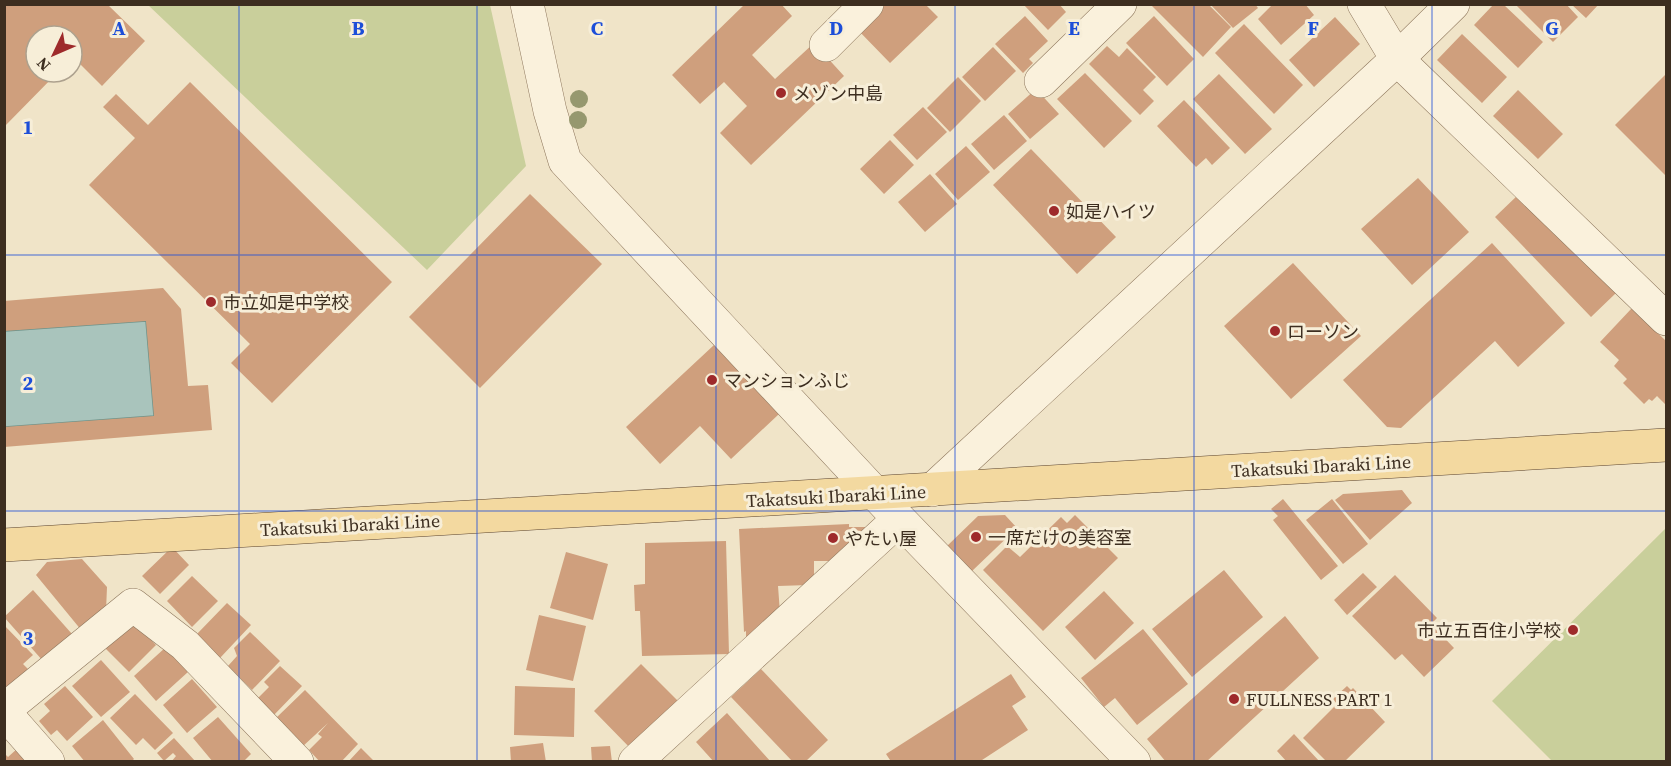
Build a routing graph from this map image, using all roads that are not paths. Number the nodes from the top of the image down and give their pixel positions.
1 (527, 4) edge
2 (867, 4) edge
3 (1120, 4) edge
4 (1364, 4) edge
5 (1453, 4) edge
6 (826, 45) dead end
7 (1397, 59) junction
8 (1041, 81) dead end
9 (1666, 319) edge
10 (1666, 445) edge
11 (932, 490) junction
12 (875, 494) junction
13 (899, 519) junction
14 (4, 545) edge
15 (4, 711) edge
16 (48, 762) edge
17 (297, 762) edge
18 (634, 762) edge
19 (1134, 762) edge

1 - 12 street
2 - 6 street
3 - 8 street
4 - 7 street
5 - 7 street
7 - 9 street
7 - 11 street
10 - 11 main road, Takatsuki Ibaraki Line
11 - 12 main road, Takatsuki Ibaraki Line
12 - 13 street
12 - 14 main road, Takatsuki Ibaraki Line
13 - 18 street
13 - 19 street
15 - 16 street
15 - 17 street

